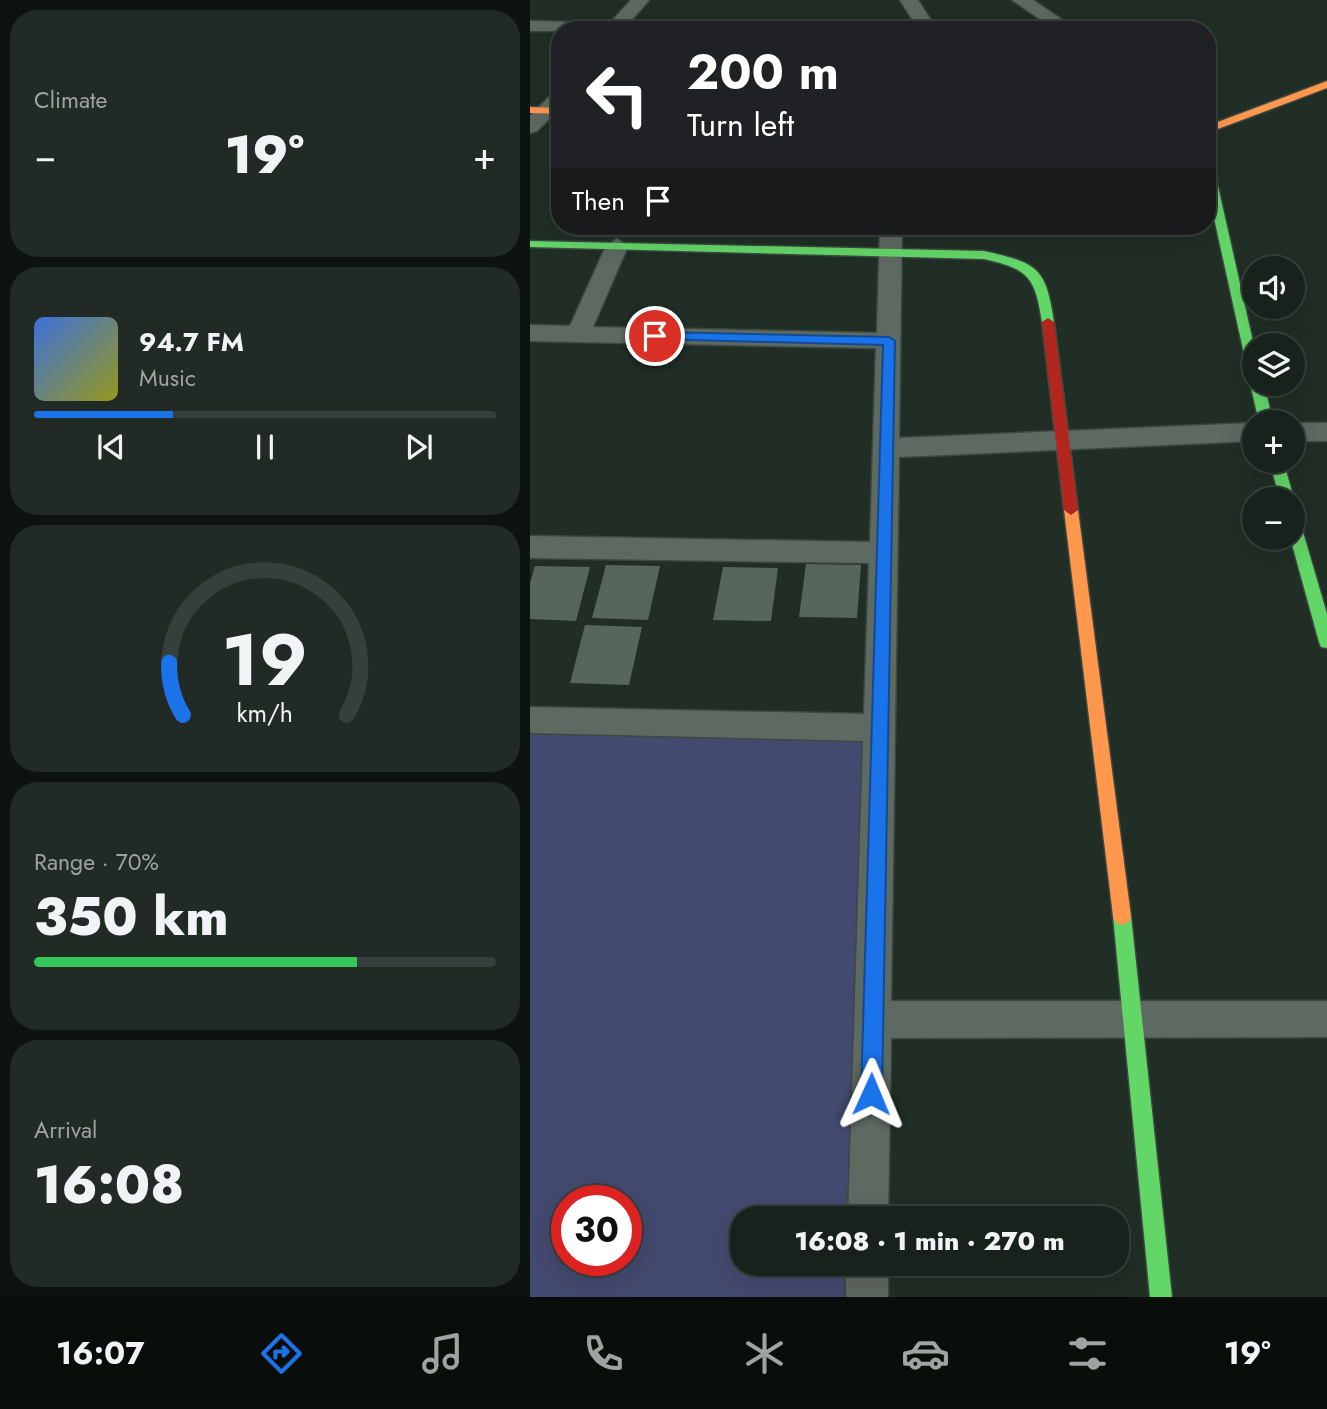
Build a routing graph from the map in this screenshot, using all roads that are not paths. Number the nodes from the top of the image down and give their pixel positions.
1 (640, 0) edge
2 (909, 0) edge
3 (1021, 0) edge
4 (621, 21) edge
5 (922, 21) edge
6 (1054, 21) edge
7 (530, 26) edge
8 (551, 27) edge
9 (1327, 73) edge
10 (1327, 84) edge
11 (1216, 114) edge
12 (1216, 127) edge
13 (1216, 201) edge
14 (891, 240) edge
15 (530, 244) edge
16 (618, 246) junction
17 (535, 333) edge
18 (1245, 333) edge
19 (578, 334) junction
20 (889, 341) junction
21 (530, 357) edge
22 (1242, 432) edge
23 (1305, 432) edge
24 (1327, 432) edge
25 (1062, 440) junction
26 (887, 448) junction
27 (530, 547) edge
28 (1301, 550) edge
29 (884, 553) junction
30 (1327, 642) edge
31 (530, 720) edge
32 (880, 728) junction
33 (1327, 1019) edge
34 (873, 1020) junction
35 (1135, 1020) junction
36 (868, 1206) edge
37 (867, 1276) edge
38 (867, 1297) edge
39 (1161, 1297) edge

1 - 4 street
2 - 5 street
3 - 6 street
7 - 8 street
9 - 11 street
10 - 12 street
13 - 18 street
14 - 16 street
14 - 20 street
14 - 25 street
15 - 16 street
16 - 19 street
17 - 19 street
17 - 21 street
19 - 20 street
20 - 26 street
22 - 25 street
23 - 24 street
25 - 26 street
25 - 35 street
26 - 29 street
27 - 29 street
28 - 30 street
29 - 32 street
31 - 32 street
32 - 34 street
33 - 35 street
34 - 35 street
34 - 36 street
35 - 39 street
37 - 38 street

